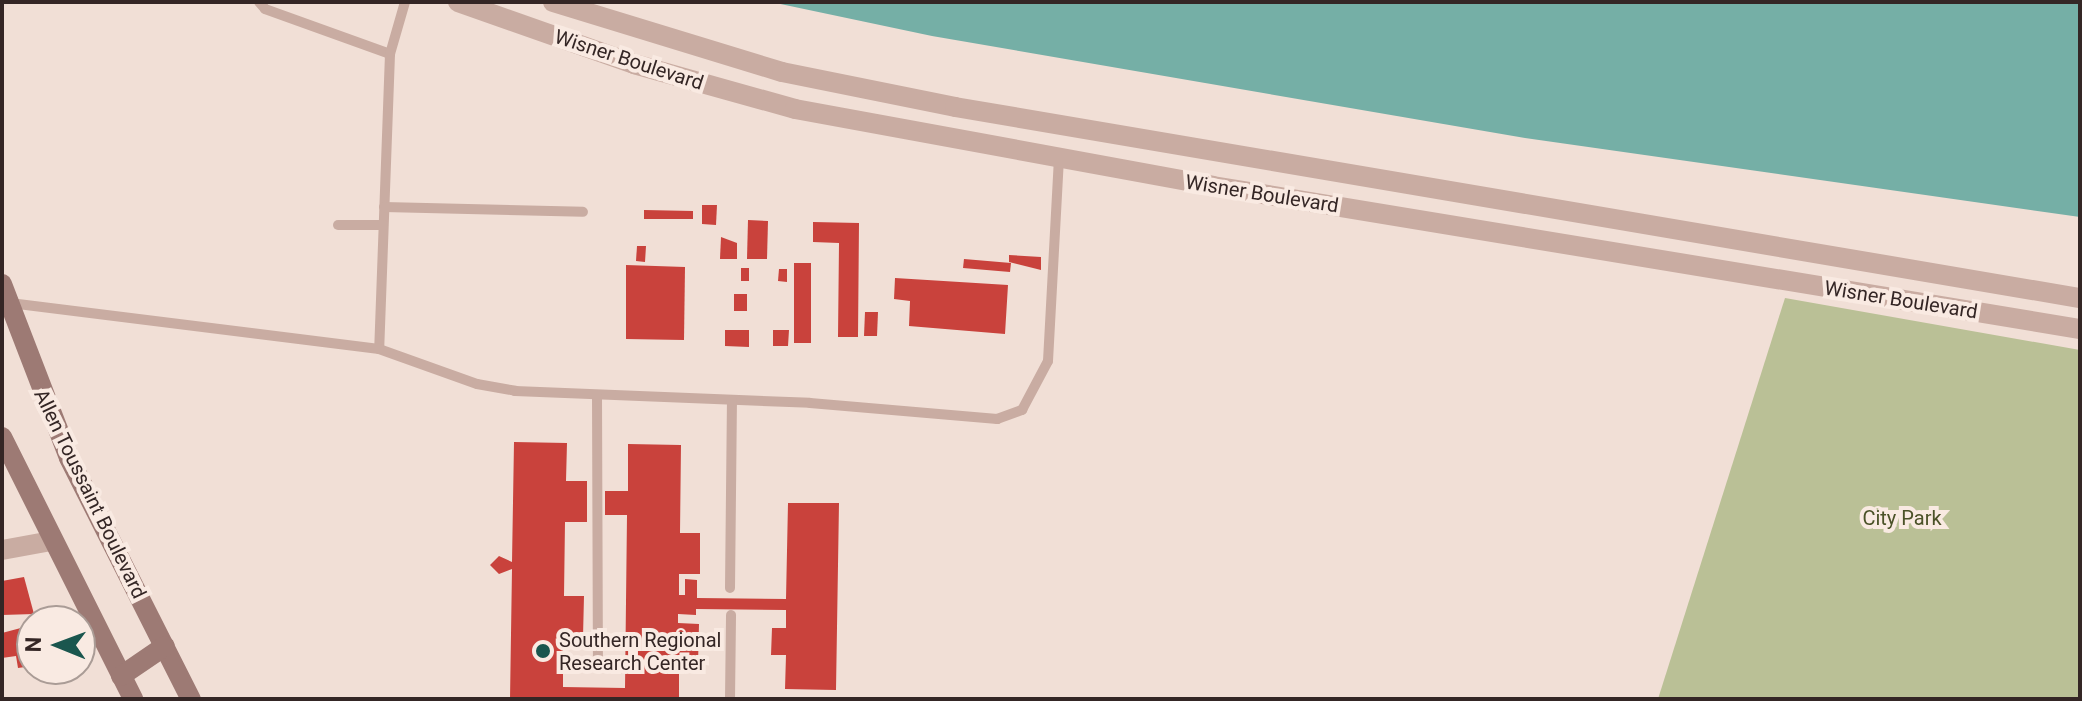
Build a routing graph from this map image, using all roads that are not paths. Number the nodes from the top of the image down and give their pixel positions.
1 (259, 2) edge
2 (405, 2) edge
3 (458, 2) edge
4 (553, 2) edge
5 (390, 54) junction
6 (1059, 159) junction
7 (384, 207) junction
8 (583, 212) dead end
9 (338, 225) dead end
10 (383, 225) junction
11 (4, 297) edge
12 (2080, 298) edge
13 (2080, 329) edge
14 (379, 349) junction
15 (597, 395) junction
16 (732, 400) junction
17 (2, 437) edge
18 (51, 541) junction
19 (2, 550) edge
20 (730, 588) dead end
21 (731, 615) dead end
22 (165, 646) junction
23 (598, 661) dead end
24 (121, 676) junction
25 (133, 699) edge
26 (191, 699) edge
27 (730, 699) edge

1 - 5 lane
2 - 5 lane
3 - 6 street, Wisner Boulevard
4 - 12 street, Wisner Boulevard
5 - 7 lane
6 - 13 street, Wisner Boulevard
6 - 16 lane
7 - 8 lane
7 - 10 lane
9 - 10 lane
10 - 14 lane
11 - 14 lane
11 - 22 main road, Allen Toussaint Boulevard
14 - 15 lane
15 - 16 lane
15 - 23 lane
16 - 20 lane
17 - 18 main road
18 - 19 street
18 - 24 main road
21 - 27 lane
22 - 24 main road
22 - 26 main road, Allen Toussaint Boulevard
24 - 25 main road

